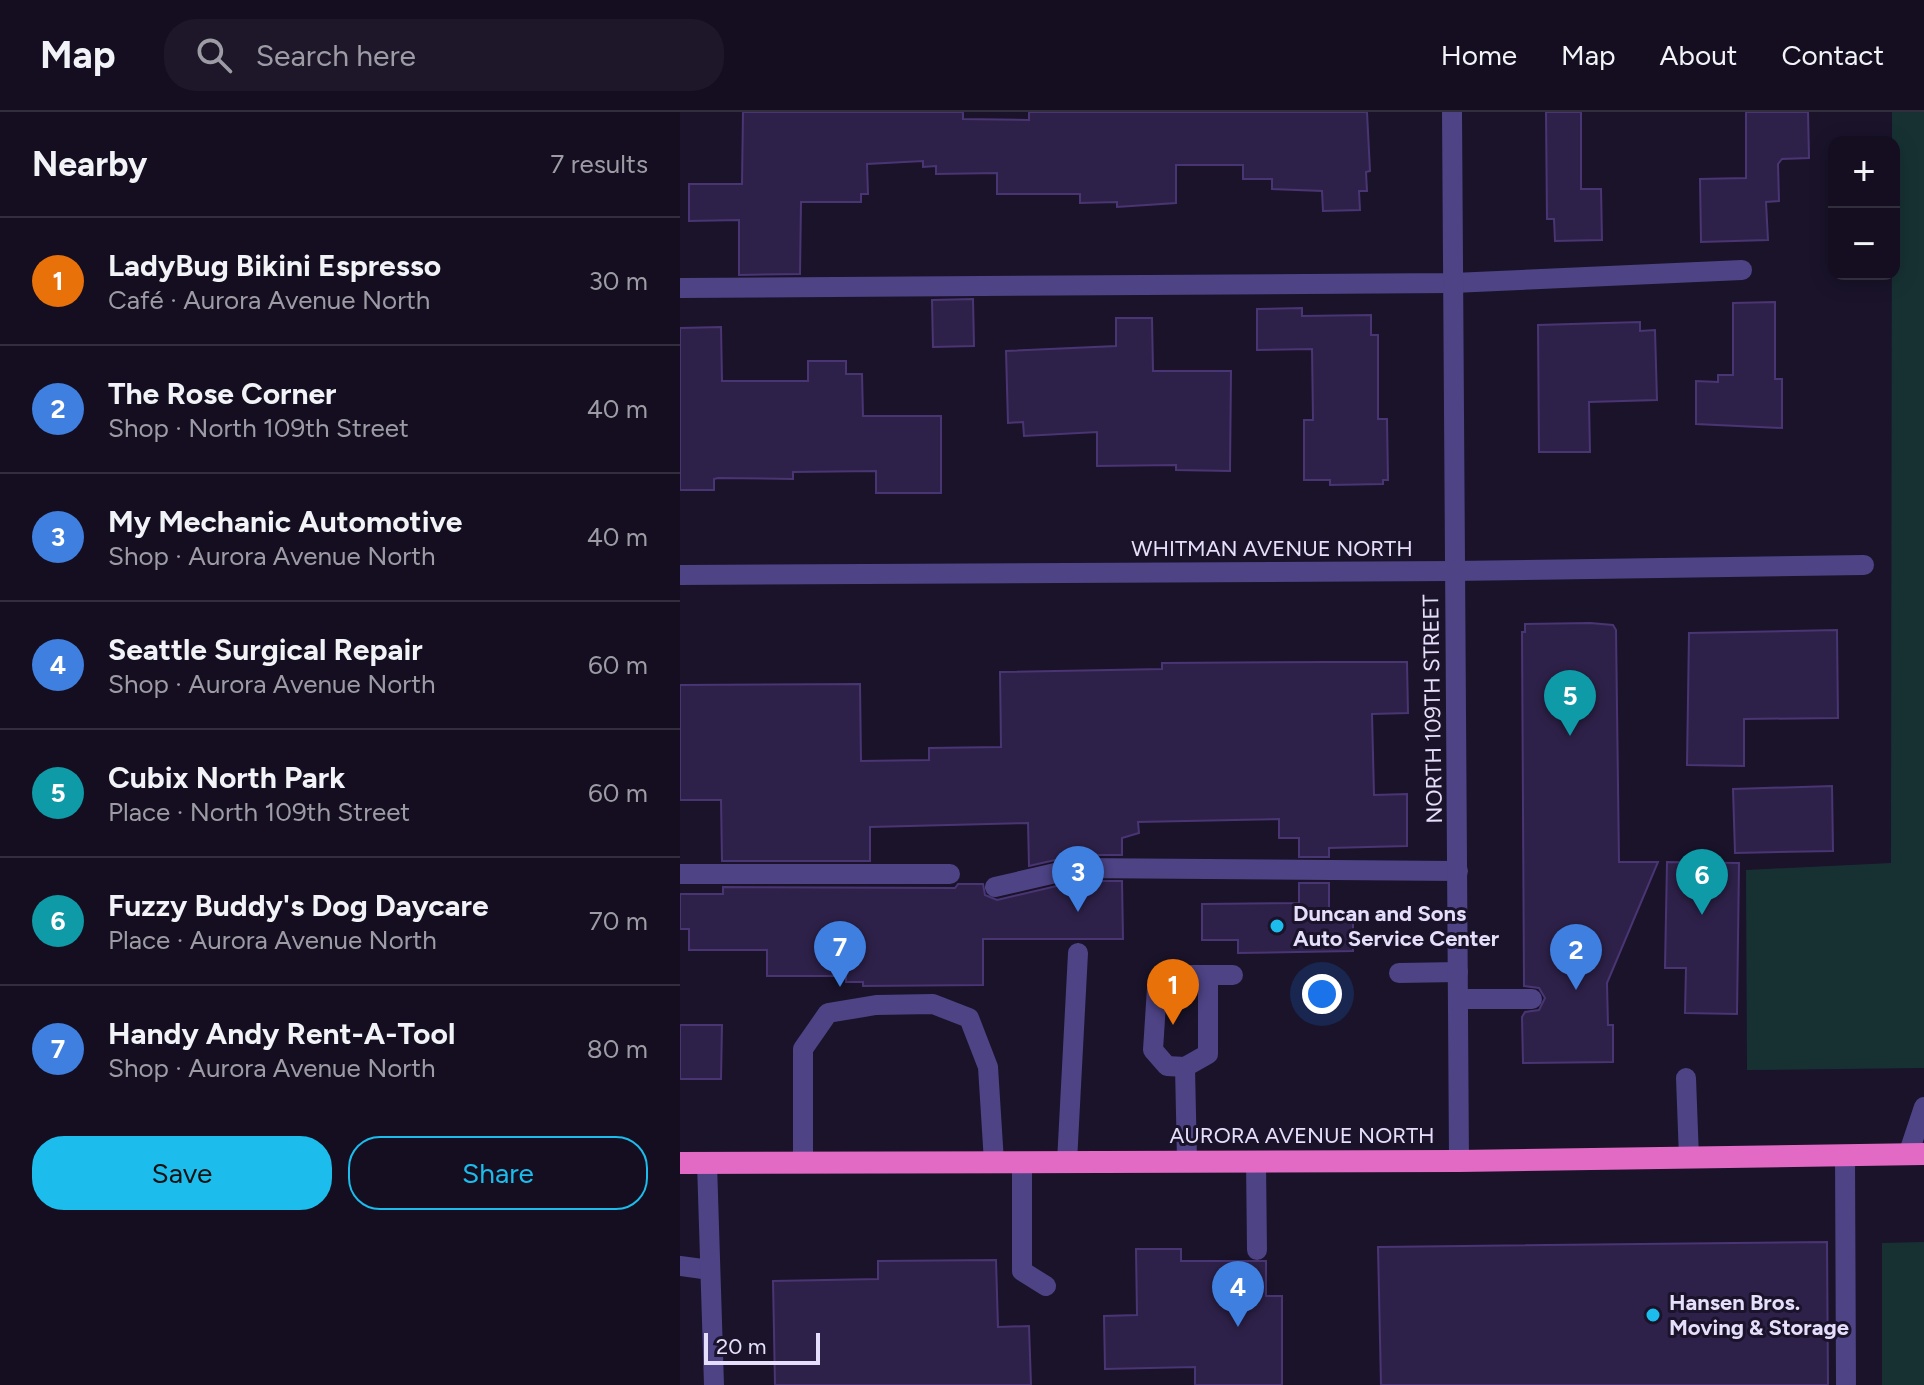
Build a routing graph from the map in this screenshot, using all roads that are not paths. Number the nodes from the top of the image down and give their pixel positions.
1 (1452, 112) edge
2 (1742, 270) dead end
3 (1453, 283) junction
4 (680, 288) edge
5 (1864, 565) dead end
6 (1453, 571) junction
7 (680, 575) edge
8 (1458, 871) junction
9 (680, 874) edge
10 (950, 874) dead end
11 (995, 887) dead end
12 (1078, 953) dead end
13 (1458, 972) junction
14 (1399, 973) dead end
15 (1208, 975) junction
16 (1233, 975) dead end
17 (1459, 999) junction
18 (1532, 999) dead end
19 (1185, 1067) junction
20 (1686, 1078) dead end
21 (1924, 1107) edge
22 (1916, 1154) edge
23 (1845, 1155) junction
24 (1689, 1158) junction
25 (1187, 1161) junction
26 (1459, 1161) junction
27 (994, 1162) junction
28 (1022, 1162) junction
29 (1067, 1162) junction
30 (1256, 1162) junction
31 (680, 1163) edge
32 (707, 1163) junction
33 (803, 1163) junction
34 (1257, 1250) dead end
35 (680, 1266) edge
36 (710, 1270) junction
37 (1046, 1286) dead end
38 (714, 1385) edge
39 (1846, 1385) edge

1 - 3 street, NORTH 109TH STREET
2 - 3 street
3 - 4 street
3 - 6 street, NORTH 109TH STREET
5 - 6 street, WHITMAN AVENUE NORTH
6 - 7 street, WHITMAN AVENUE NORTH
6 - 8 street, NORTH 109TH STREET
8 - 11 street
8 - 13 street, NORTH 109TH STREET
9 - 10 street
12 - 29 street
13 - 14 street
13 - 17 street, NORTH 109TH STREET
15 - 16 street
15 - 19 street
15 - 19 street
17 - 18 street
17 - 26 street, NORTH 109TH STREET
19 - 25 street
20 - 24 street
21 - 22 street
22 - 23 highway, AURORA AVENUE NORTH
23 - 24 highway, AURORA AVENUE NORTH
23 - 39 street
24 - 26 highway, AURORA AVENUE NORTH
25 - 29 highway, AURORA AVENUE NORTH
25 - 30 highway, AURORA AVENUE NORTH
26 - 30 highway, AURORA AVENUE NORTH
27 - 28 highway, AURORA AVENUE NORTH
27 - 33 highway, AURORA AVENUE NORTH
27 - 33 street
28 - 29 highway, AURORA AVENUE NORTH
28 - 37 street
30 - 34 street
31 - 32 highway, AURORA AVENUE NORTH
32 - 33 highway, AURORA AVENUE NORTH
32 - 36 street
35 - 36 street
36 - 38 street

